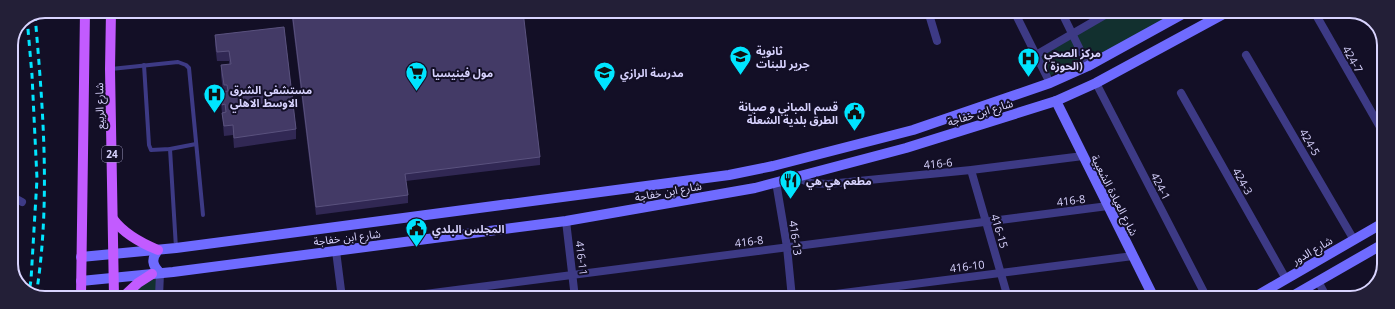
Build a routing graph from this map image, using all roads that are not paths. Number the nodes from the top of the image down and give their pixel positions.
1 (85, 18) edge
2 (111, 18) edge
3 (930, 18) edge
4 (1017, 18) edge
5 (1064, 18) edge
6 (1100, 18) edge
7 (1175, 18) edge
8 (1216, 18) edge
9 (1318, 18) edge
10 (1072, 34) junction
11 (937, 41) dead end
12 (1036, 55) junction
13 (1246, 55) dead end
14 (144, 65) junction
15 (1088, 66) junction
16 (110, 69) junction
17 (1050, 83) junction
18 (1096, 83) junction
19 (1181, 93) dead end
20 (1056, 101) junction
21 (1377, 122) edge
22 (196, 144) junction
23 (170, 149) junction
24 (1083, 156) junction
25 (790, 161) junction
26 (971, 170) junction
27 (795, 177) junction
28 (776, 182) junction
29 (18, 200) edge
30 (22, 202) dead end
31 (1108, 206) junction
32 (203, 215) dead end
33 (113, 219) junction
34 (566, 221) junction
35 (986, 222) junction
36 (1377, 227) edge
37 (1354, 240) junction
38 (787, 247) junction
39 (176, 248) junction
40 (1377, 248) edge
41 (158, 250) junction
42 (336, 251) junction
43 (114, 254) junction
44 (1133, 256) junction
45 (81, 257) junction
46 (1001, 273) junction
47 (156, 274) junction
48 (573, 275) junction
49 (114, 279) junction
50 (1286, 279) junction
51 (81, 281) junction
52 (1318, 281) junction
53 (81, 291) edge
54 (114, 291) edge
55 (129, 291) edge
56 (158, 291) edge
57 (341, 291) edge
58 (448, 291) edge
59 (575, 291) edge
60 (791, 291) edge
61 (859, 291) edge
62 (1006, 291) edge
63 (1150, 291) edge
64 (1203, 291) edge
65 (1265, 291) edge
66 (1301, 291) edge
67 (1323, 291) edge

1 - 45 main road, شارع الربيع
2 - 16 main road, شارع الربيع / 24
3 - 11 street
4 - 12 street
5 - 10 street
6 - 10 street
7 - 15 street, شارع ابن خفاجة
8 - 18 street, شارع ابن خفاجة
9 - 21 street, 424-7
10 - 12 street
10 - 15 street
12 - 17 street
13 - 37 street, 424-5
14 - 16 lane
14 - 22 lane
14 - 23 lane
15 - 17 street, شارع ابن خفاجة
16 - 33 main road, شارع الربيع / 24
17 - 25 street, شارع ابن خفاجة
18 - 20 street, شارع ابن خفاجة
18 - 64 street, 424-1
19 - 50 street, 424-3
20 - 24 street, شارع العيادة الشعبية
20 - 27 street, شارع ابن خفاجة
22 - 23 lane
22 - 32 lane
23 - 39 lane
24 - 26 street, 416-6
24 - 31 street, شارع العيادة الشعبية
25 - 27 street
25 - 39 street, شارع ابن خفاجة
26 - 27 street, 416-6
26 - 35 street, 416-15
27 - 28 street, شارع ابن خفاجة
28 - 34 street, شارع ابن خفاجة
28 - 38 street, 416-13
29 - 30 street
31 - 35 street, 416-8
31 - 44 street, شارع العيادة الشعبية
33 - 41 main road
33 - 43 main road, شارع الربيع / 24
34 - 42 street, شارع ابن خفاجة
34 - 48 street, 416-11
35 - 38 street, 416-8
35 - 46 street, 416-15
36 - 37 street, شارع الدور
37 - 50 street, شارع الدور
38 - 48 street, 416-8
38 - 60 street, 416-13
39 - 41 street, شارع ابن خفاجة
40 - 52 street
41 - 43 street, شارع ابن خفاجة
41 - 47 street
42 - 47 street, شارع ابن خفاجة
42 - 57 street
43 - 45 street, شارع ابن خفاجة
43 - 49 main road, شارع الربيع / 24
44 - 46 street, 416-10
44 - 63 street, شارع العيادة الشعبية
45 - 51 main road, شارع الربيع
46 - 61 street, 416-10
46 - 62 street, 416-15
47 - 49 street, شارع ابن خفاجة
47 - 55 main road
47 - 56 street
48 - 58 street, 416-8
48 - 59 street, 416-11
49 - 51 street, شارع ابن خفاجة
49 - 54 main road, شارع الربيع / 24
50 - 65 street, شارع الدور
51 - 53 main road, شارع الربيع
52 - 66 street
52 - 67 street

